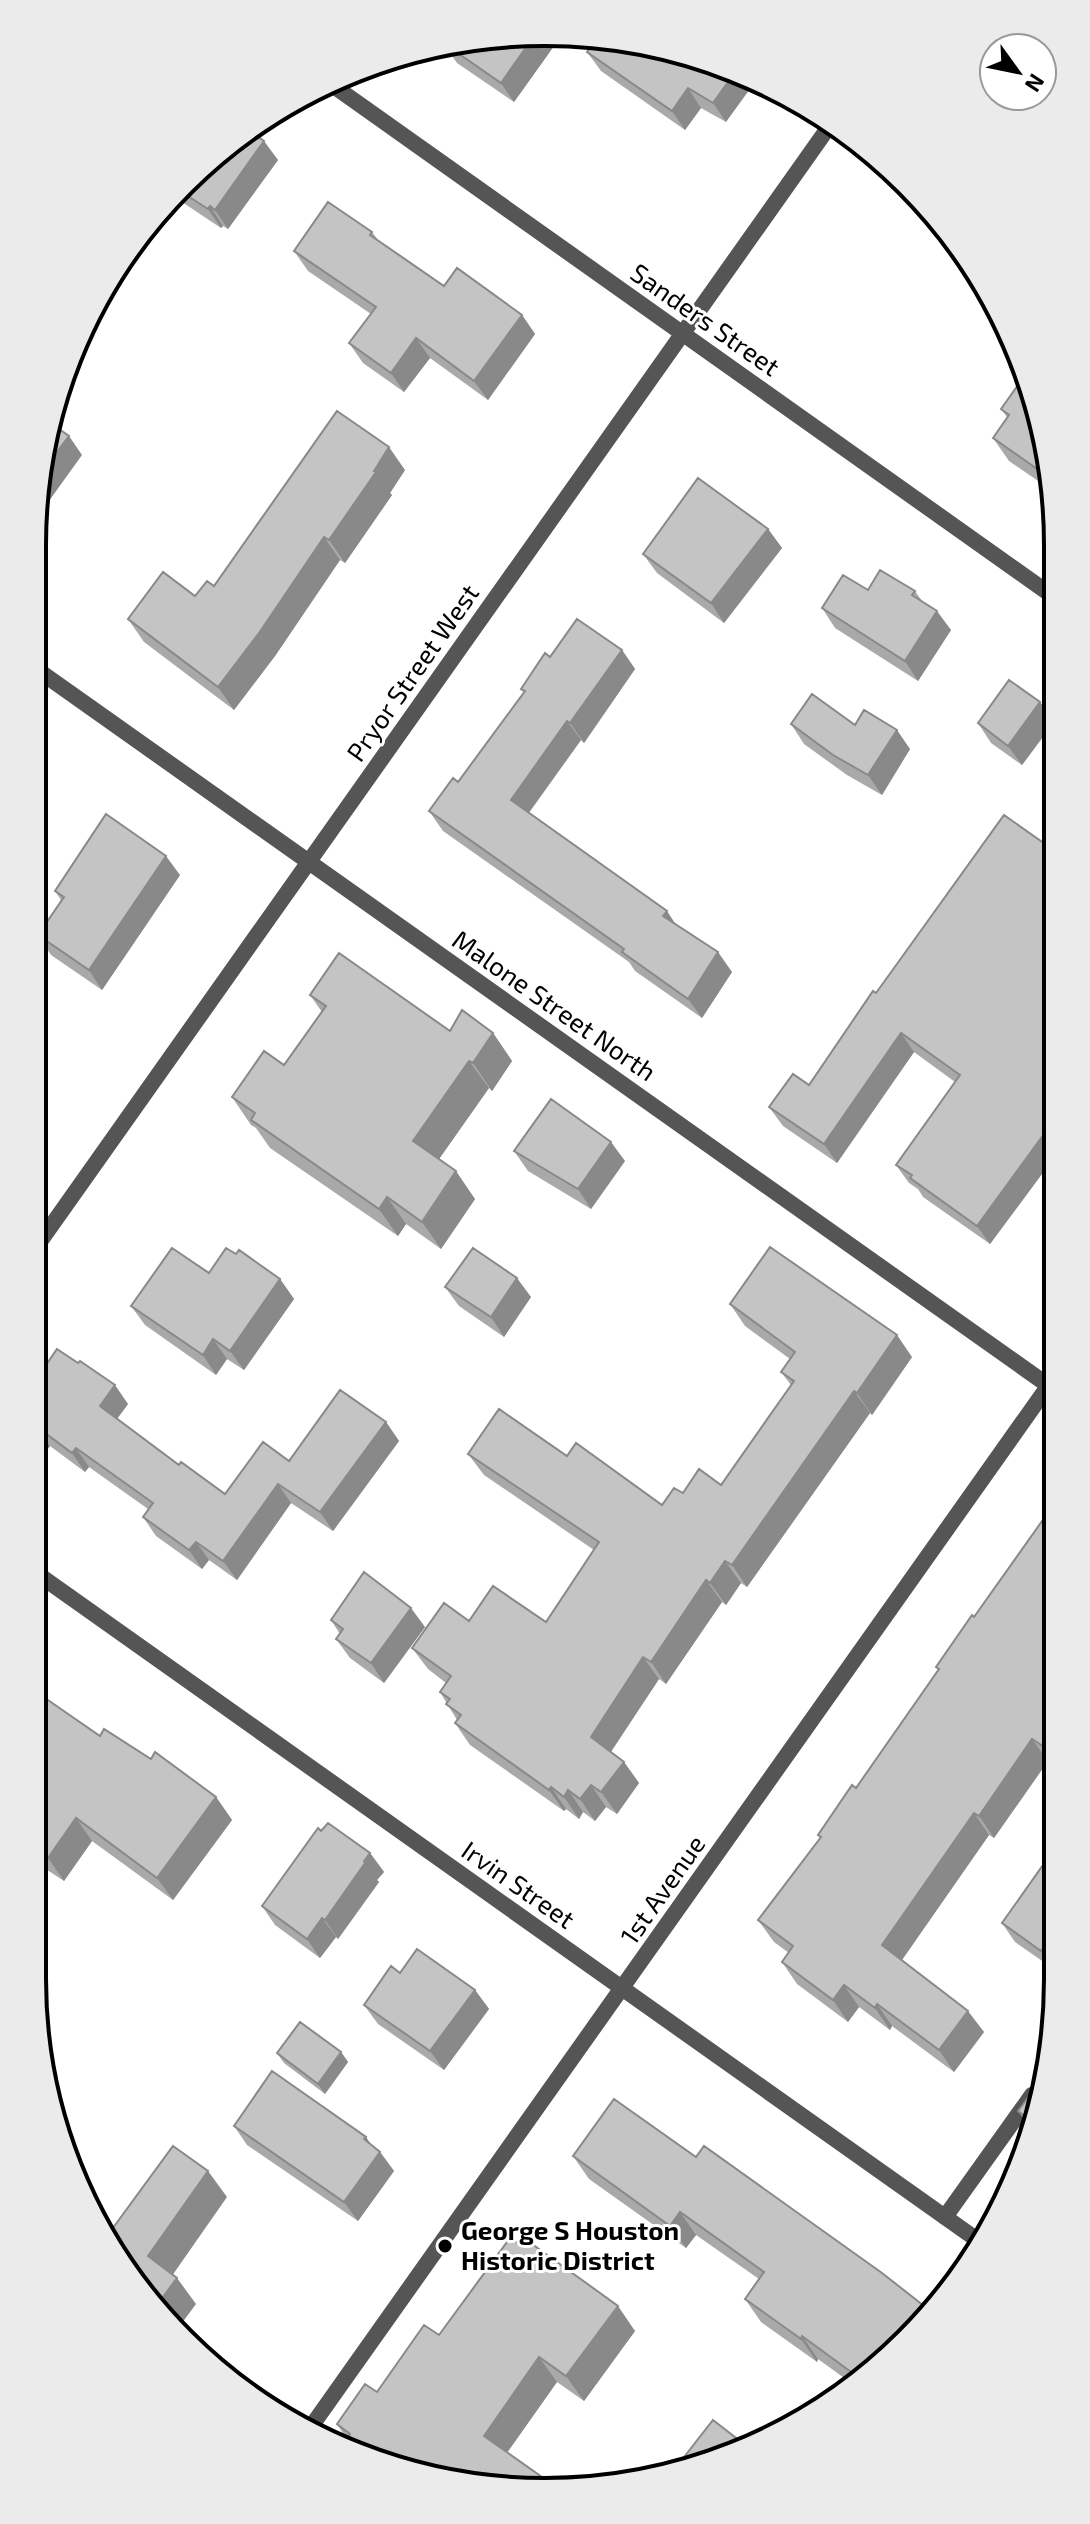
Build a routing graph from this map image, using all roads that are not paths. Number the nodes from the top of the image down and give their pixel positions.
1 (340, 90) edge
2 (825, 132) edge
3 (683, 334) junction
4 (1044, 590) edge
5 (46, 676) edge
6 (309, 862) junction
7 (46, 1233) edge
8 (1044, 1375) edge
9 (1044, 1392) edge
10 (46, 1580) edge
11 (623, 1989) junction
12 (1029, 2098) edge
13 (945, 2217) junction
14 (972, 2236) edge
15 (315, 2422) edge

1 - 3 street, Sanders Street
2 - 3 street, Pryor Street West
3 - 4 street, Sanders Street
3 - 6 street, Pryor Street West
5 - 6 street, Malone Street North
6 - 7 street, Pryor Street West
6 - 8 street, Malone Street North
9 - 11 street, 1st Avenue
10 - 11 street, Irvin Street
11 - 13 street, Irvin Street
11 - 15 street, 1st Avenue
12 - 13 street
13 - 14 street, Irvin Street

